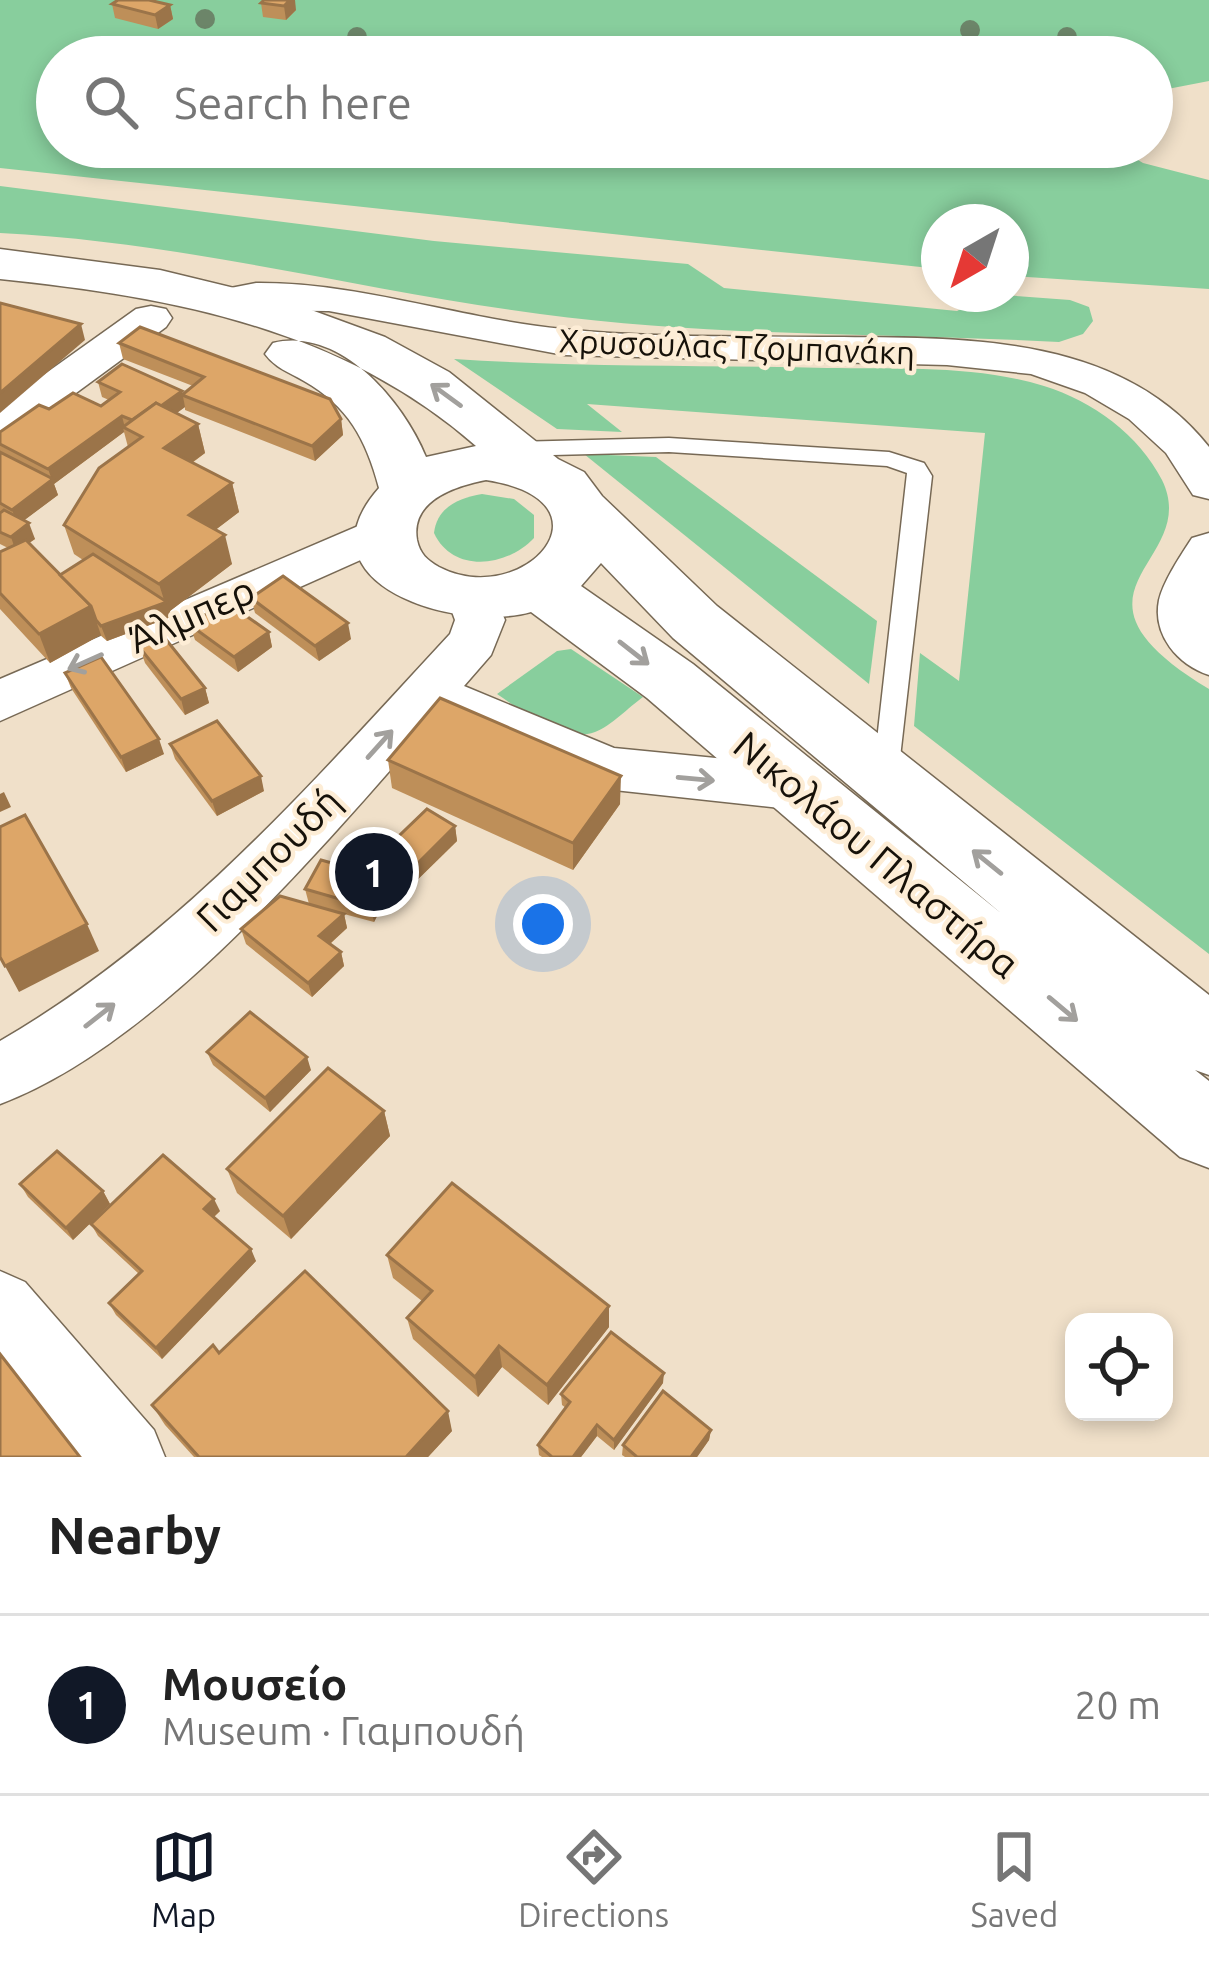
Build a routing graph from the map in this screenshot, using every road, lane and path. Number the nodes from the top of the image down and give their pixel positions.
1 (0, 264) edge
2 (0, 293) edge
3 (225, 301) junction
4 (151, 317) junction
5 (0, 427) edge
6 (545, 476) junction
7 (1209, 484) edge
8 (396, 510) junction
9 (1209, 550) edge
10 (505, 592) junction
11 (1209, 656) edge
12 (428, 692) junction
13 (5, 693) edge
14 (886, 780) junction
15 (798, 788) junction
16 (1209, 1041) edge
17 (0, 1075) edge
18 (1209, 1131) edge
19 (0, 1307) edge
20 (127, 1457) edge

1 - 3 main road, Νικολάου Πλαστήρα
2 - 4 main road
6 -> 3 main road, Νικολάου Πλαστήρα
3 - 7 street, Χρυσούλας Τζομπανάκη
4 - 5 street
4 - 8 main road
6 - 8 main road
6 - 10 main road
6 - 14 main road, Νικολάου Πλαστήρα
6 - 14 lane
8 - 10 main road
8 -> 13 street, Άλμπερ
9 - 11 street
10 - 12 street, Γιαμπουδή
10 -> 15 main road, Νικολάου Πλαστήρα
12 -> 15 street
17 -> 12 street, Γιαμπουδή
16 -> 14 main road, Νικολάου Πλαστήρα
15 -> 18 main road, Νικολάου Πλαστήρα
19 - 20 street

